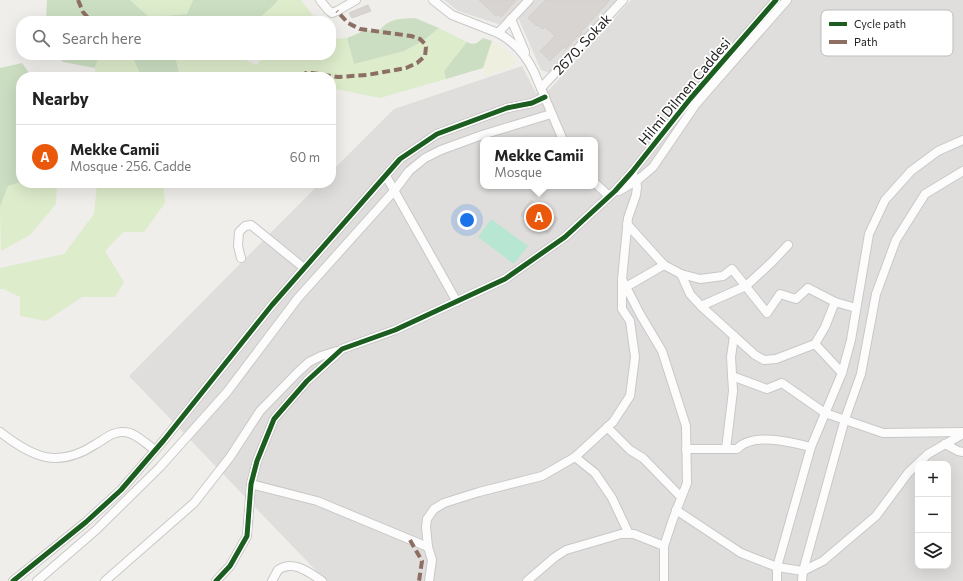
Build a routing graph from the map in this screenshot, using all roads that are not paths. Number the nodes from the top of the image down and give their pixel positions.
1 (320, 0) edge
2 (356, 0) edge
3 (434, 0) edge
4 (529, 0) edge
5 (623, 0) edge
6 (776, 0) edge
7 (787, 0) edge
8 (511, 19) junction
9 (498, 33) junction
10 (529, 62) junction
11 (541, 88) junction
12 (545, 97) junction
13 (552, 114) junction
14 (682, 115) junction
15 (562, 137) edge
16 (963, 140) edge
17 (963, 171) edge
18 (632, 172) junction
19 (386, 176) junction
20 (636, 181) junction
21 (598, 186) edge
22 (394, 191) junction
23 (609, 196) junction
24 (627, 224) junction
25 (788, 245) dead end
26 (242, 258) dead end
27 (664, 265) junction
28 (304, 268) junction
29 (681, 274) junction
30 (622, 279) junction
31 (746, 286) junction
32 (626, 287) junction
33 (457, 302) junction
34 (835, 302) junction
35 (701, 306) junction
36 (856, 308) junction
37 (734, 336) junction
38 (815, 344) junction
39 (342, 349) junction
40 (842, 373) junction
41 (732, 376) junction
42 (825, 413) junction
43 (845, 420) junction
44 (607, 427) junction
45 (0, 432) edge
46 (963, 433) edge
47 (945, 444) junction
48 (811, 447) junction
49 (686, 449) junction
50 (726, 449) junction
51 (155, 450) junction
52 (963, 452) edge
53 (576, 457) junction
54 (250, 484) junction
55 (681, 497) junction
56 (676, 510) junction
57 (629, 534) junction
58 (664, 546) junction
59 (428, 547) junction
60 (777, 567) junction
61 (803, 571) junction
62 (13, 581) edge
63 (37, 581) edge
64 (105, 581) edge
65 (216, 581) edge
66 (272, 581) edge
67 (322, 581) edge
68 (429, 581) edge
69 (527, 581) edge
70 (664, 581) edge
71 (777, 581) edge
72 (802, 581) edge

1 - 2 street
3 - 9 street
4 - 8 street
5 - 11 street, 2670. Sokak
6 - 14 street, Hilmi Dilmen Caddesi
7 - 14 street, Hilmi Dilmen Caddesi
8 - 9 street
8 - 10 street
9 - 10 street
10 - 11 street
11 - 12 street
12 - 13 street
12 - 19 street
13 - 15 street
13 - 22 street
14 - 18 street, Hilmi Dilmen Caddesi
14 - 20 street, Hilmi Dilmen Caddesi
16 - 36 street
17 - 43 street
18 - 20 street
18 - 23 street, Hilmi Dilmen Caddesi
19 - 22 street
19 - 28 street
20 - 23 street, Hilmi Dilmen Caddesi
20 - 24 street
21 - 23 street
22 - 33 street
22 - 63 street
23 - 33 street
24 - 27 street
24 - 30 street
25 - 31 street
26 - 28 street
27 - 29 street
27 - 32 street
28 - 51 street
29 - 31 street
29 - 35 street
30 - 32 street
30 - 44 street
31 - 34 street
31 - 35 street
32 - 49 street
33 - 39 street
34 - 36 street
34 - 38 street
35 - 37 street
36 - 40 street
37 - 38 street
37 - 41 street
38 - 40 street
39 - 54 street
39 - 64 street
40 - 42 street
41 - 42 street
41 - 50 street
42 - 43 street
42 - 48 street
43 - 46 street
43 - 61 street
44 - 53 street
44 - 55 street
45 - 51 street
46 - 47 street
47 - 52 street
47 - 61 street
48 - 50 street
48 - 60 street
49 - 50 street
49 - 55 street
51 - 62 street
53 - 57 street
53 - 59 street
54 - 59 street
54 - 65 street
55 - 56 street
56 - 58 street
56 - 60 street
57 - 58 street
57 - 69 street
58 - 70 street
59 - 68 street
60 - 61 street
60 - 71 street
61 - 72 street
66 - 67 street

